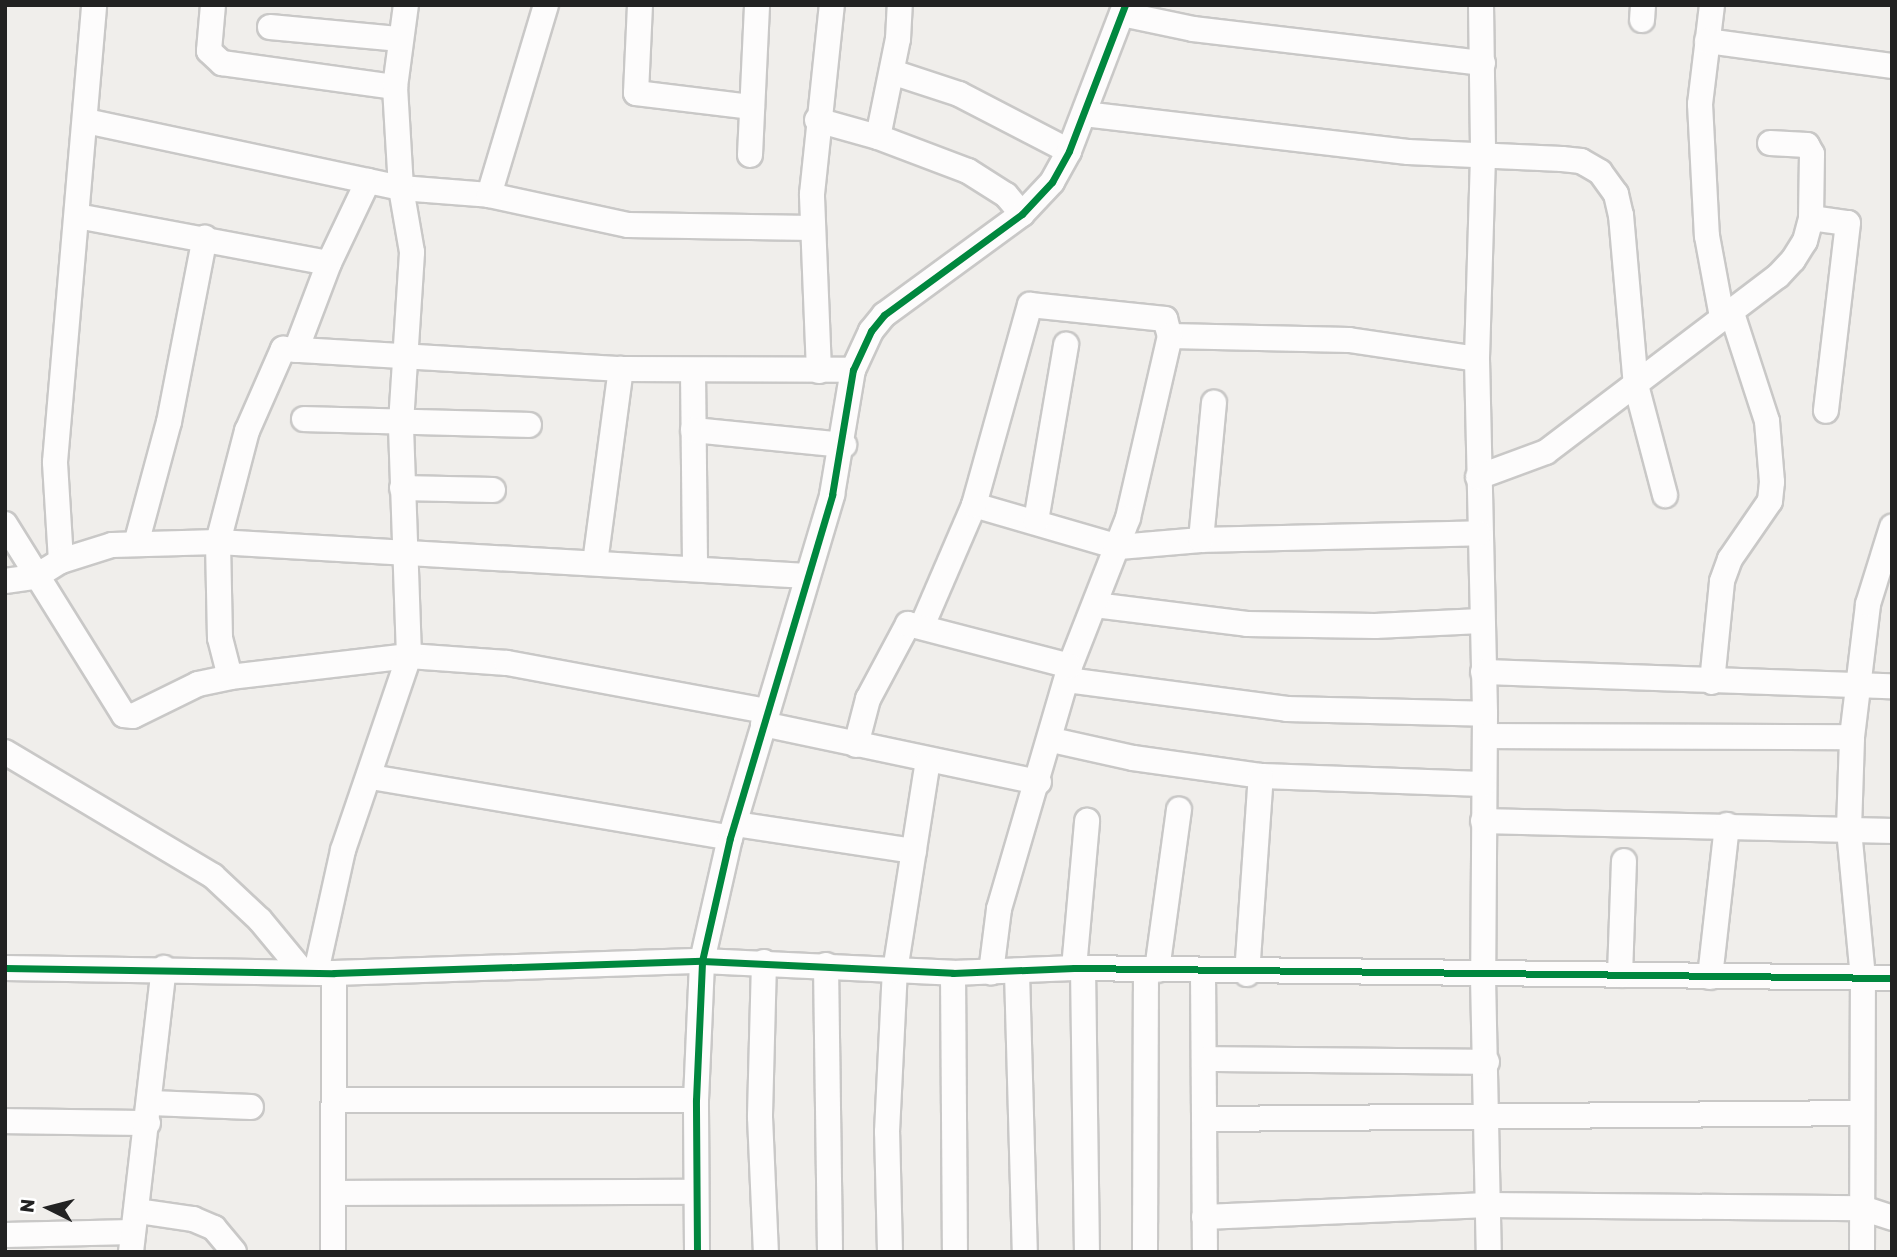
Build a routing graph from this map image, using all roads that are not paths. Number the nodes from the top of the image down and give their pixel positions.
1 (94, 5) edge
2 (213, 5) edge
3 (407, 5) edge
4 (546, 5) edge
5 (640, 5) edge
6 (757, 5) edge
7 (832, 5) edge
8 (900, 5) edge
9 (1712, 5) edge
10 (1475, 6) edge
11 (1124, 10) edge
12 (270, 27) dead end
13 (400, 39) junction
14 (1706, 41) junction
15 (1483, 63) junction
16 (1892, 66) edge
17 (892, 72) junction
18 (395, 87) junction
19 (752, 107) junction
20 (1084, 114) junction
21 (817, 120) junction
22 (86, 121) junction
23 (878, 136) junction
24 (1770, 143) dead end
25 (1069, 151) junction
26 (750, 155) dead end
27 (1483, 156) junction
28 (368, 181) junction
29 (401, 188) junction
30 (489, 195) junction
31 (1022, 214) junction
32 (77, 216) junction
33 (1811, 218) junction
34 (812, 228) junction
35 (205, 237) junction
36 (329, 262) junction
37 (1726, 314) junction
38 (1170, 336) junction
39 (1066, 345) dead end
40 (296, 350) junction
41 (406, 356) junction
42 (1477, 359) junction
43 (621, 369) junction
44 (693, 370) junction
45 (853, 370) junction
46 (819, 371) junction
47 (1636, 385) junction
48 (1214, 403) dead end
49 (1826, 411) dead end
50 (304, 419) dead end
51 (401, 423) junction
52 (529, 425) dead end
53 (694, 430) junction
54 (844, 445) junction
55 (1478, 477) junction
56 (402, 488) junction
57 (493, 490) dead end
58 (1665, 495) dead end
59 (974, 505) junction
60 (1037, 521) junction
61 (5, 524) edge
62 (1892, 527) edge
63 (1479, 533) junction
64 (1200, 540) junction
65 (218, 542) junction
66 (136, 544) junction
67 (1119, 547) junction
68 (404, 556) junction
69 (61, 561) junction
70 (595, 563) junction
71 (695, 569) junction
72 (807, 576) junction
73 (35, 578) junction
74 (5, 581) edge
75 (1095, 605) junction
76 (1482, 621) junction
77 (922, 626) junction
78 (409, 656) junction
79 (1483, 672) junction
80 (1069, 673) junction
81 (230, 677) junction
82 (1712, 682) junction
83 (1856, 683) junction
84 (1892, 686) edge
85 (765, 718) junction
86 (1485, 725) junction
87 (1852, 737) junction
88 (1052, 740) junction
89 (856, 745) junction
90 (5, 752) edge
91 (928, 761) junction
92 (1261, 776) junction
93 (371, 777) junction
94 (1039, 782) junction
95 (1484, 784) junction
96 (1179, 810) dead end
97 (1087, 821) dead end
98 (1483, 821) junction
99 (1727, 825) junction
100 (1849, 829) junction
101 (733, 831) junction
102 (1892, 831) edge
103 (914, 851) junction
104 (1623, 861) dead end
105 (702, 961) junction
106 (764, 962) junction
107 (826, 965) junction
108 (5, 968) edge
109 (164, 968) junction
110 (1078, 968) junction
111 (1152, 970) junction
112 (895, 971) junction
113 (318, 972) junction
114 (991, 972) junction
115 (1017, 972) junction
116 (1203, 972) junction
117 (954, 973) junction
118 (1247, 974) junction
119 (1620, 975) junction
120 (1483, 977) junction
121 (1710, 977) junction
122 (1863, 978) junction
123 (1892, 978) edge
124 (1205, 1059) junction
125 (1487, 1062) junction
126 (335, 1100) junction
127 (696, 1100) junction
128 (251, 1107) dead end
129 (149, 1113) junction
130 (1489, 1113) junction
131 (1862, 1113) junction
132 (1205, 1119) junction
133 (5, 1121) edge
134 (696, 1192) junction
135 (332, 1193) junction
136 (1488, 1205) junction
137 (1862, 1208) junction
138 (1205, 1217) junction
139 (1892, 1217) edge
140 (134, 1232) edge
141 (5, 1235) edge
142 (234, 1252) edge
143 (333, 1252) edge
144 (697, 1252) edge
145 (766, 1252) edge
146 (830, 1252) edge
147 (890, 1252) edge
148 (955, 1252) edge
149 (1025, 1252) edge
150 (1087, 1252) edge
151 (1144, 1252) edge
152 (1205, 1252) edge
153 (1489, 1252) edge
154 (1862, 1252) edge

1 - 22 street
2 - 18 street
3 - 13 street
4 - 30 street
5 - 19 street
6 - 19 street
7 - 21 street
8 - 17 street
9 - 14 street
10 - 15 street
11 - 15 street
11 - 20 street
12 - 13 street
13 - 18 street
14 - 16 street
14 - 37 street
15 - 27 street
17 - 23 street
17 - 25 street
18 - 29 street
19 - 26 street
20 - 25 street
20 - 27 street
21 - 23 street
21 - 34 street
22 - 28 street
22 - 32 street
23 - 31 street
24 - 33 street
25 - 31 street
27 - 42 street
27 - 47 street
28 - 29 street
28 - 36 street
29 - 30 street
29 - 41 street
30 - 34 street
31 - 45 street
32 - 35 street
32 - 69 street
33 - 37 street
33 - 49 street
34 - 46 street
35 - 36 street
35 - 66 street
36 - 40 street
37 - 47 street
37 - 82 street
38 - 42 street
38 - 59 street
38 - 67 street
39 - 60 street
40 - 41 street
40 - 65 street
41 - 43 street
41 - 51 street
42 - 55 street
43 - 44 street
43 - 70 street
44 - 46 street
44 - 53 street
45 - 46 street
45 - 54 street
47 - 55 street
47 - 58 street
48 - 64 street
50 - 51 street
51 - 52 street
51 - 56 street
53 - 54 street
53 - 71 street
54 - 72 street
55 - 63 street
56 - 57 street
56 - 68 street
59 - 60 street
59 - 77 street
60 - 67 street
61 - 73 street
62 - 83 street
63 - 64 street
63 - 76 street
64 - 67 street
65 - 66 street
65 - 68 street
65 - 81 street
66 - 69 street
67 - 75 street
68 - 70 street
68 - 78 street
69 - 73 street
70 - 71 street
71 - 72 street
72 - 85 street
73 - 74 street
73 - 81 street
75 - 76 street
75 - 80 street
76 - 79 street
77 - 80 street
77 - 89 street
78 - 81 street
78 - 85 street
78 - 93 street
79 - 82 street
79 - 86 street
80 - 86 street
80 - 88 street
82 - 83 street
83 - 84 street
83 - 87 street
85 - 89 street
85 - 101 street
86 - 87 street
86 - 95 street
87 - 100 street
88 - 92 street
88 - 94 street
89 - 91 street
90 - 113 street
91 - 94 street
91 - 103 street
92 - 95 street
92 - 118 street
93 - 101 street
93 - 113 street
94 - 114 street
95 - 98 street
96 - 111 street
97 - 110 street
98 - 99 street
98 - 120 street
99 - 100 street
99 - 121 street
100 - 102 street
100 - 122 street
101 - 103 street
101 - 105 street
103 - 112 street
104 - 119 street
105 - 106 street
105 - 113 street
105 - 127 street
106 - 107 street
106 - 145 street
107 - 112 street
107 - 146 street
108 - 109 street
109 - 113 street
109 - 129 street
110 - 111 street
110 - 115 street
110 - 150 street
111 - 116 street
111 - 151 street
112 - 117 street
112 - 147 street
113 - 126 street
114 - 115 street
114 - 117 street
115 - 149 street
116 - 118 street
116 - 124 street
117 - 148 street
118 - 120 street
119 - 120 street
119 - 121 street
120 - 125 street
121 - 122 street
122 - 123 street
122 - 131 street
124 - 125 street
124 - 132 street
125 - 130 street
126 - 127 street
126 - 135 street
127 - 134 street
128 - 129 street
129 - 133 street
129 - 140 street
130 - 131 street
130 - 132 street
130 - 136 street
131 - 137 street
132 - 138 street
134 - 135 street
134 - 144 street
135 - 143 street
136 - 137 street
136 - 138 street
136 - 153 street
137 - 139 street
137 - 154 street
138 - 152 street
140 - 141 street
140 - 142 street

